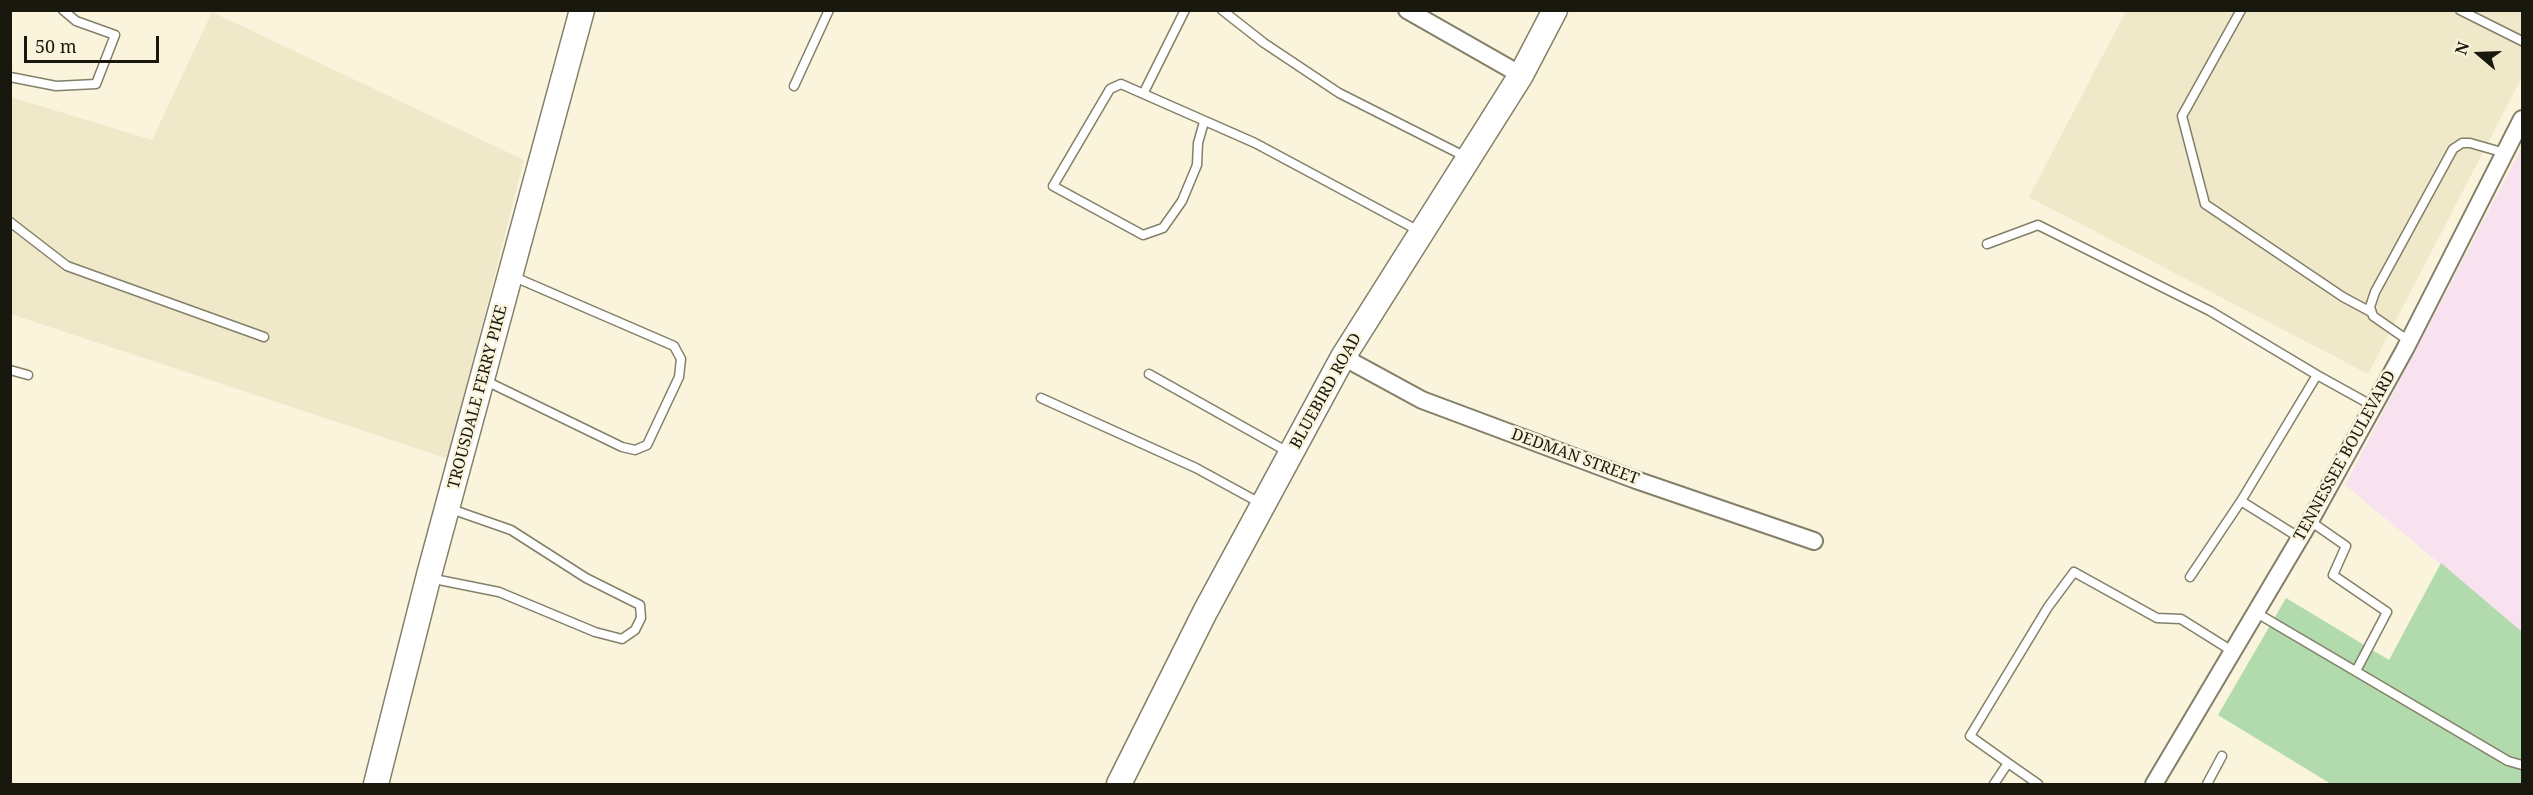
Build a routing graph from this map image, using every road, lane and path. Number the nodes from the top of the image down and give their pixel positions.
1 (63, 10) edge
2 (582, 10) edge
3 (829, 10) edge
4 (1185, 10) edge
5 (1222, 10) edge
6 (1407, 10) edge
7 (1555, 10) edge
8 (2241, 10) edge
9 (2460, 10) edge
10 (2523, 41) edge
11 (1521, 75) junction
12 (10, 77) edge
13 (794, 86) dead end
14 (1144, 92) junction
15 (2523, 120) edge
16 (1204, 122) junction
17 (2505, 154) junction
18 (1468, 158) junction
19 (10, 222) edge
20 (1422, 232) junction
21 (1987, 244) dead end
22 (511, 275) junction
23 (2371, 312) junction
24 (264, 337) dead end
25 (2409, 341) junction
26 (1343, 357) junction
27 (10, 370) edge
28 (1149, 374) dead end
29 (28, 375) dead end
30 (2317, 375) junction
31 (483, 380) junction
32 (1041, 398) dead end
33 (2373, 406) junction
34 (1291, 454) junction
35 (2241, 501) junction
36 (1263, 504) junction
37 (447, 507) junction
38 (2310, 521) junction
39 (2300, 538) junction
40 (1814, 541) dead end
41 (2190, 577) dead end
42 (429, 578) junction
43 (2255, 612) junction
44 (2232, 651) junction
45 (2356, 671) junction
46 (2222, 756) dead end
47 (2008, 763) junction
48 (2523, 765) edge
49 (376, 784) edge
50 (1119, 784) edge
51 (1994, 784) edge
52 (2038, 784) edge
53 (2154, 784) edge
54 (2206, 784) edge

1 - 12 lane
2 - 22 street, TROUSDALE FERRY PIKE
3 - 13 lane
4 - 14 lane
5 - 18 lane
6 - 11 street
7 - 11 street, BLUEBIRD ROAD
8 - 23 lane
9 - 10 lane
11 - 18 street, BLUEBIRD ROAD
14 - 16 lane
14 - 16 lane
15 - 17 street, TENNESSEE BOULEVARD
16 - 20 lane
17 - 23 lane
17 - 25 street, TENNESSEE BOULEVARD
18 - 20 street, BLUEBIRD ROAD
19 - 24 lane
20 - 26 street, BLUEBIRD ROAD
21 - 30 lane
22 - 31 street, TROUSDALE FERRY PIKE
22 - 31 lane
23 - 25 lane
25 - 33 street, TENNESSEE BOULEVARD
26 - 34 street, BLUEBIRD ROAD
26 - 40 street, DEDMAN STREET
27 - 29 lane
28 - 34 lane
30 - 33 lane
30 - 35 lane
31 - 37 street, TROUSDALE FERRY PIKE
32 - 36 lane
33 - 38 street, TENNESSEE BOULEVARD
34 - 36 street, BLUEBIRD ROAD
35 - 39 lane
35 - 41 lane
36 - 50 street, BLUEBIRD ROAD
37 - 42 street, TROUSDALE FERRY PIKE
37 - 42 lane
38 - 39 street, TENNESSEE BOULEVARD
38 - 45 lane
39 - 43 street, TENNESSEE BOULEVARD
42 - 49 street, TROUSDALE FERRY PIKE
43 - 44 street, TENNESSEE BOULEVARD
43 - 45 lane
44 - 47 lane
44 - 53 street, TENNESSEE BOULEVARD
45 - 48 lane
46 - 54 lane
47 - 51 lane
47 - 52 lane

